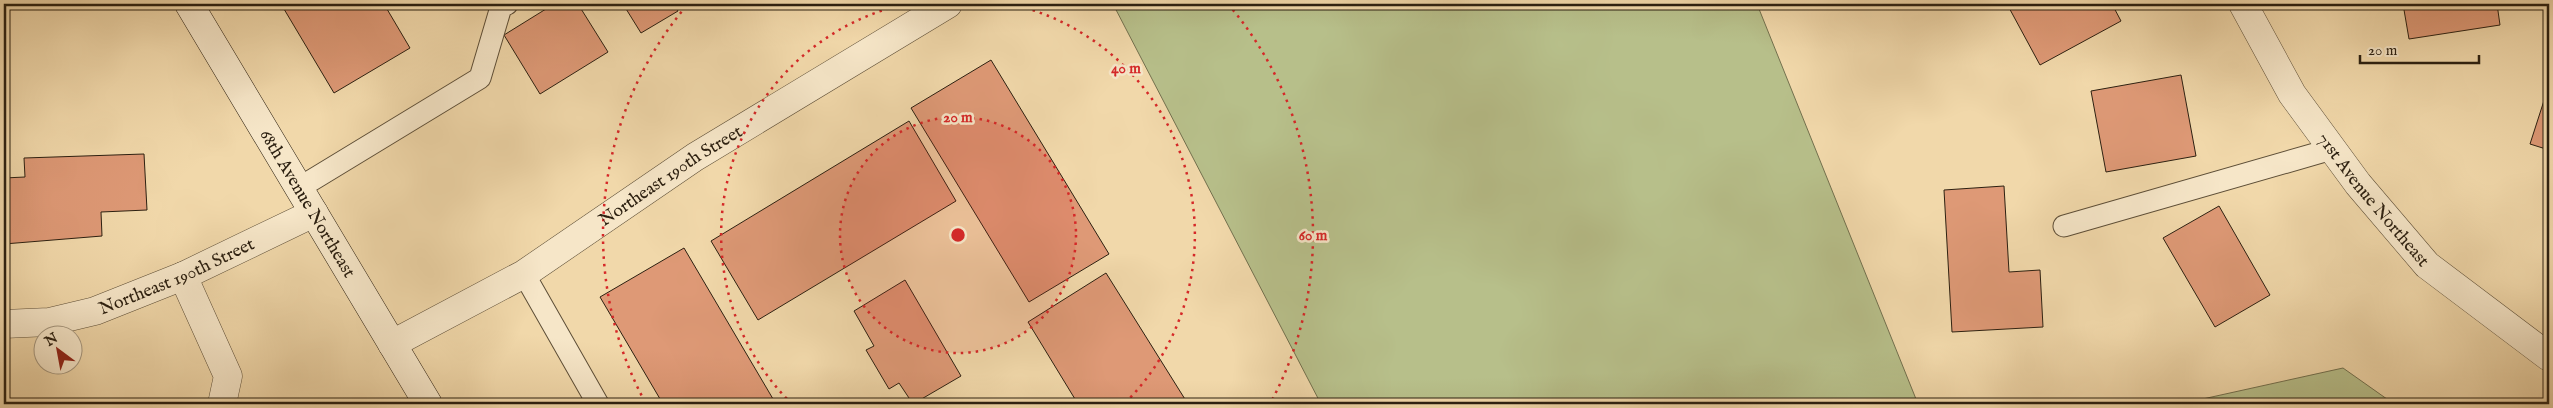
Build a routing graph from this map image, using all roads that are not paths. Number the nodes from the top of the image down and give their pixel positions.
1 (189, 4) edge
2 (507, 4) edge
3 (948, 4) edge
4 (2243, 4) edge
5 (2332, 149) junction
6 (299, 188) junction
7 (314, 212) junction
8 (2064, 226) dead end
9 (524, 274) junction
10 (183, 276) junction
11 (4, 324) edge
12 (392, 344) junction
13 (2549, 357) edge
14 (222, 404) edge
15 (428, 404) edge
16 (598, 404) edge

1 - 6 street, 68th Avenue Northeast
2 - 6 lane
3 - 9 street, Northeast 190th Street
4 - 5 street, 71st Avenue Northeast
5 - 8 lane
5 - 13 street, 71st Avenue Northeast
6 - 7 street, 68th Avenue Northeast
7 - 10 street, Northeast 190th Street
7 - 12 street, 68th Avenue Northeast
9 - 12 street, Northeast 190th Street
9 - 16 lane
10 - 11 street, Northeast 190th Street
10 - 14 street
12 - 15 street, 68th Avenue Northeast

